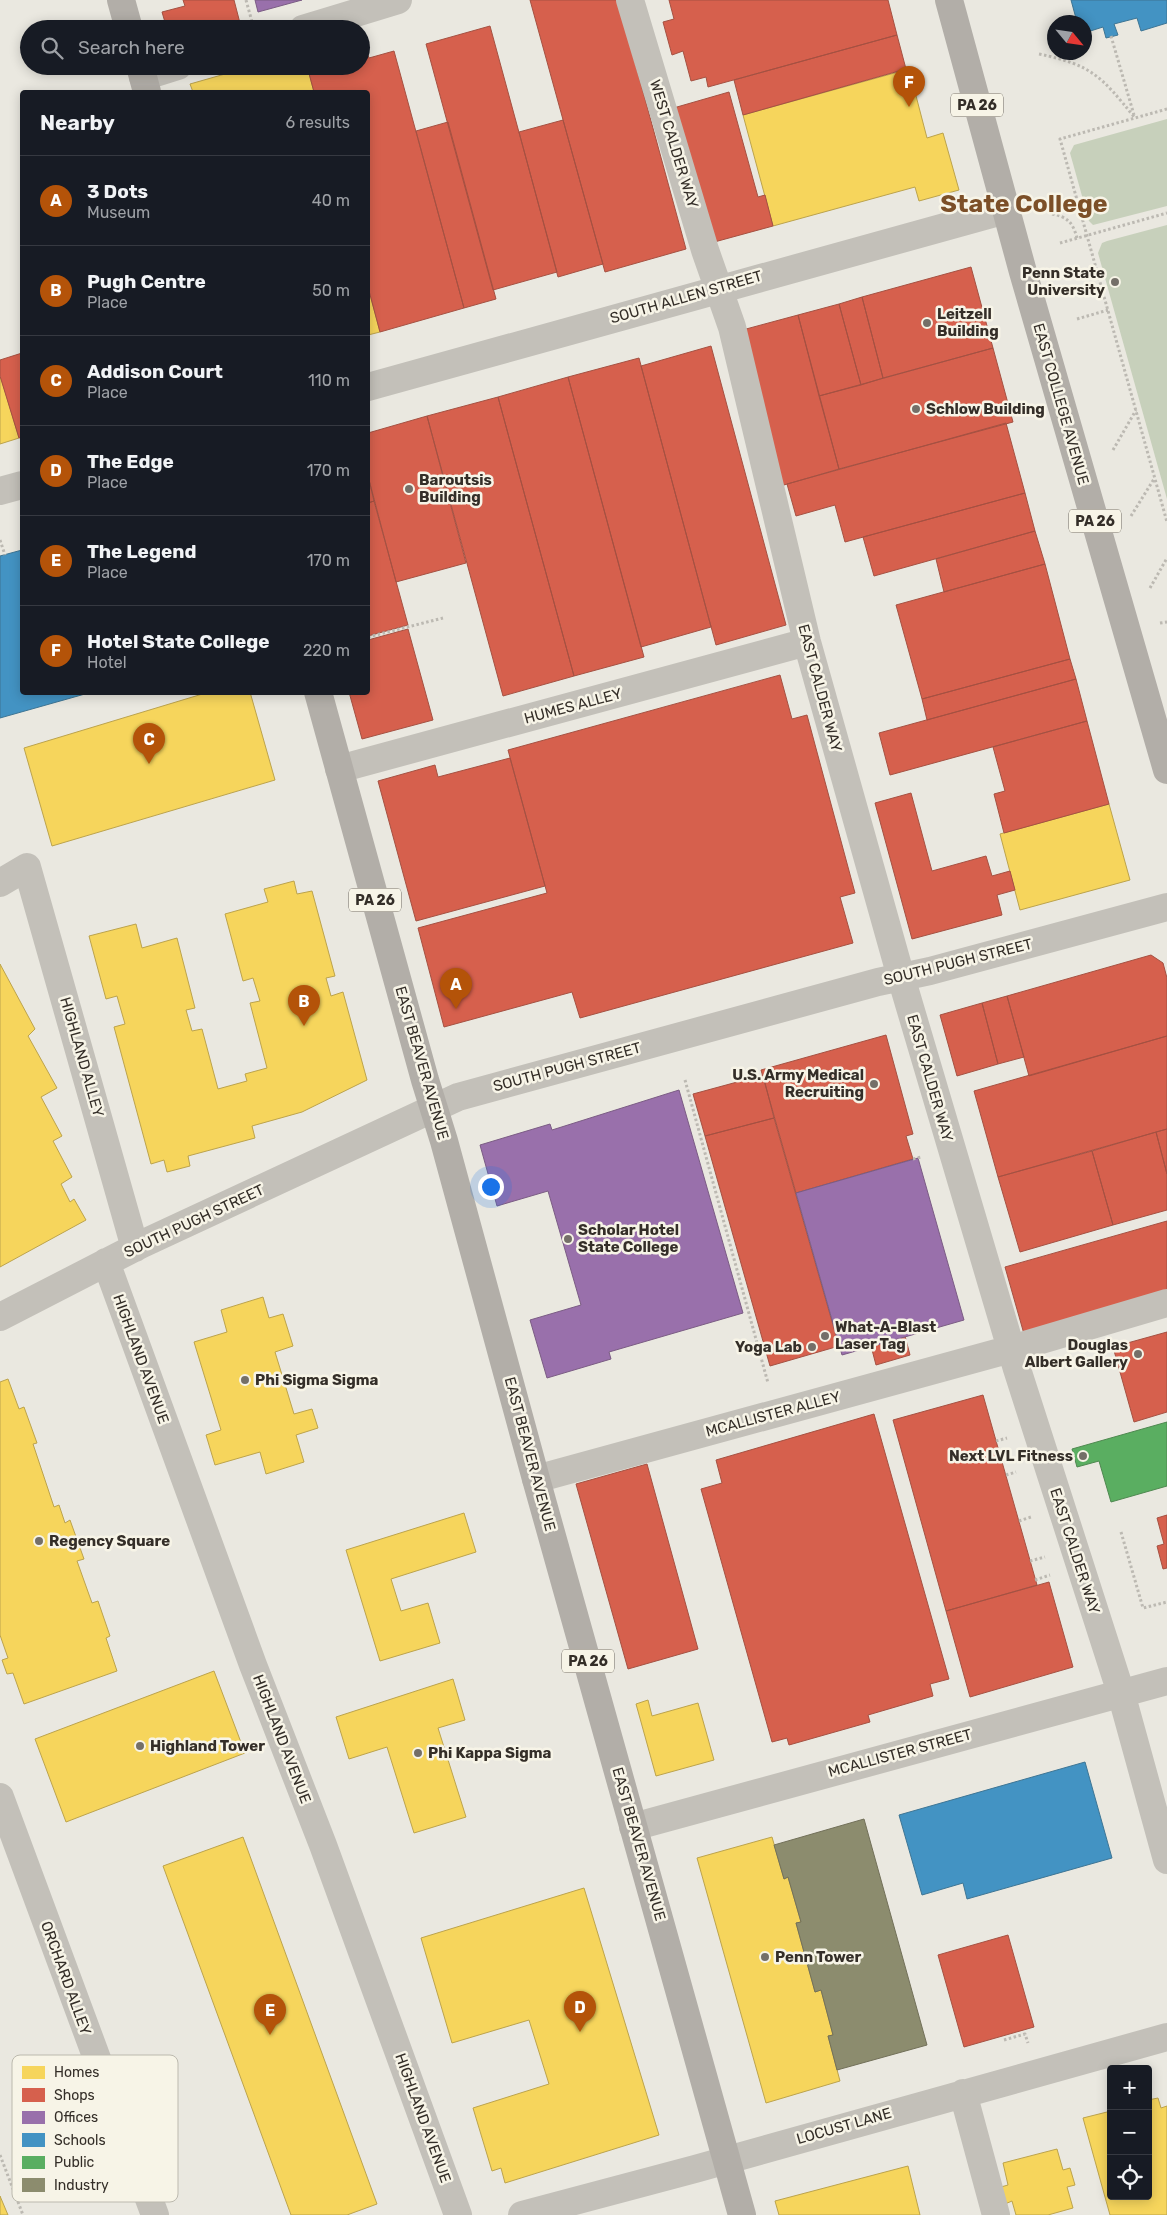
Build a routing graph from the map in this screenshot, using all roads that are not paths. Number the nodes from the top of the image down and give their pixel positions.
1 (121, 0) edge
2 (398, 0) edge
3 (630, 0) edge
4 (949, 0) edge
5 (127, 20) edge
6 (332, 20) edge
7 (160, 75) edge
8 (142, 84) edge
9 (1006, 210) junction
10 (718, 288) junction
11 (370, 386) edge
12 (20, 486) edge
13 (0, 491) edge
14 (807, 642) junction
15 (319, 695) edge
16 (338, 769) junction
17 (1167, 770) edge
18 (0, 883) edge
19 (1167, 907) edge
20 (901, 977) junction
21 (434, 1108) junction
22 (135, 1248) junction
23 (106, 1262) junction
24 (1167, 1303) edge
25 (0, 1317) edge
26 (1011, 1349) junction
27 (536, 1479) junction
28 (1167, 1681) edge
29 (1121, 1693) junction
30 (0, 1797) edge
31 (633, 1826) junction
32 (1167, 1860) edge
33 (1167, 2037) edge
34 (96, 2055) edge
35 (963, 2093) junction
36 (727, 2159) junction
37 (150, 2202) edge
38 (155, 2215) edge
39 (458, 2215) edge
40 (522, 2215) edge
41 (742, 2215) edge
42 (996, 2215) edge

1 - 5 main road
2 - 6 street
3 - 10 street, WEST CALDER WAY
4 - 9 main road, PA 26
7 - 8 street
9 - 10 street, SOUTH ALLEN STREET
9 - 17 main road, EAST COLLEGE AVENUE / PA 26
10 - 11 street, SOUTH ALLEN STREET
10 - 14 street, EAST CALDER WAY
12 - 13 street
14 - 16 street, HUMES ALLEY
14 - 20 street, EAST CALDER WAY
15 - 16 main road, EAST BEAVER AVENUE / PA 26
16 - 21 main road, EAST BEAVER AVENUE / PA 26
18 - 22 street, HIGHLAND ALLEY
19 - 20 street, SOUTH PUGH STREET
20 - 21 street, SOUTH PUGH STREET
20 - 26 street, EAST CALDER WAY
21 - 22 street, SOUTH PUGH STREET
21 - 27 main road, EAST BEAVER AVENUE / PA 26
22 - 23 street, SOUTH PUGH STREET
23 - 25 street, SOUTH PUGH STREET
23 - 39 street, HIGHLAND AVENUE
24 - 26 street, MCALLISTER ALLEY
26 - 27 street, MCALLISTER ALLEY
26 - 29 street, EAST CALDER WAY
27 - 31 main road, EAST BEAVER AVENUE / PA 26
28 - 29 street, MCALLISTER STREET
29 - 31 street, MCALLISTER STREET
29 - 32 street, EAST CALDER WAY
30 - 34 street, ORCHARD ALLEY
31 - 36 main road, EAST BEAVER AVENUE / PA 26
33 - 35 street, LOCUST LANE
35 - 36 street, LOCUST LANE
35 - 42 street
36 - 40 street, LOCUST LANE
36 - 41 main road, EAST BEAVER AVENUE / PA 26
37 - 38 street, ORCHARD ALLEY

